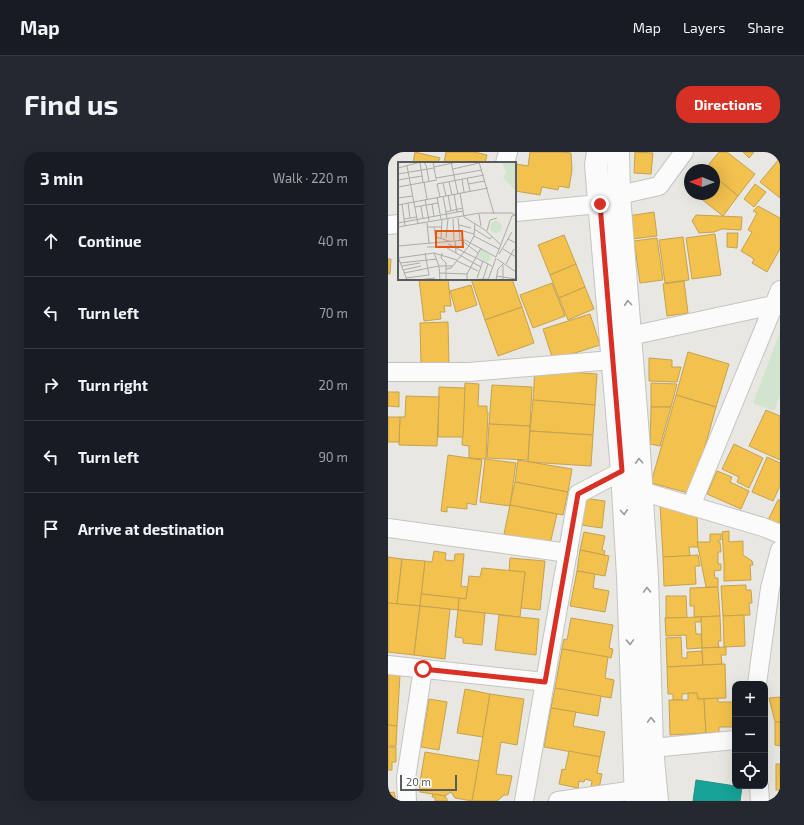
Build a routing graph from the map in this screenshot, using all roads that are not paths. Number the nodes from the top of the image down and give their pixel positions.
1 (508, 152) edge
2 (598, 152) edge
3 (618, 152) edge
4 (684, 152) edge
5 (505, 162) edge
6 (619, 195) junction
7 (600, 204) junction
8 (516, 212) edge
9 (398, 224) edge
10 (388, 225) edge
11 (778, 300) edge
12 (630, 336) junction
13 (612, 360) junction
14 (388, 372) edge
15 (622, 471) junction
16 (641, 491) junction
17 (690, 506) junction
18 (388, 528) edge
19 (780, 534) edge
20 (780, 550) edge
21 (568, 553) junction
22 (388, 665) edge
23 (423, 669) junction
24 (757, 681) edge
25 (545, 682) junction
26 (732, 740) edge
27 (652, 748) junction
28 (759, 789) edge
29 (636, 795) edge
30 (407, 801) edge
31 (524, 801) edge
32 (558, 801) edge
33 (657, 801) edge
34 (760, 801) edge

1 - 5 street
2 - 7 street
3 - 6 street
4 - 6 street
12 -> 6 street
7 - 8 street
7 - 13 street
9 - 10 street
11 - 12 street
11 - 17 street
16 -> 12 street
13 - 14 street
13 - 15 street
15 - 21 street
15 -> 29 street
16 - 17 street
27 -> 16 street
17 - 19 street
18 - 21 street
20 - 24 street
21 - 25 street
22 - 23 street
23 - 25 street
23 - 30 street
25 - 31 street
26 - 27 street
27 - 33 street
28 - 34 street
29 - 32 street

